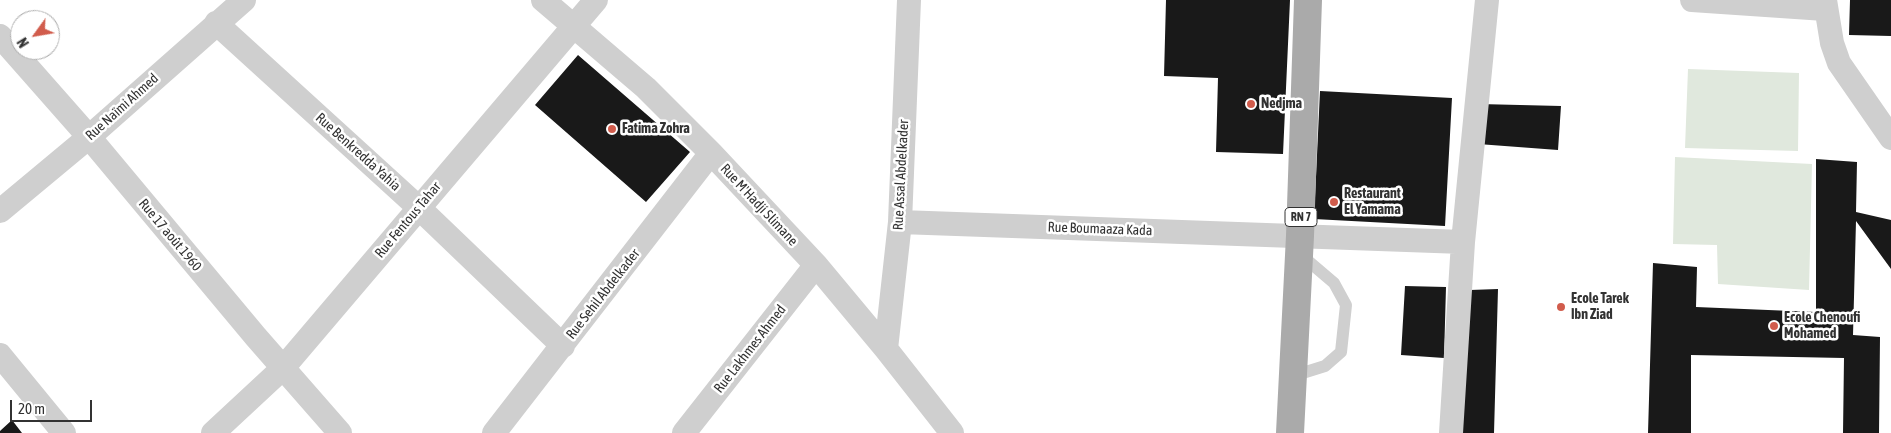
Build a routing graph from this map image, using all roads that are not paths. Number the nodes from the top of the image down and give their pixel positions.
1 (244, 0) edge
2 (543, 0) edge
3 (596, 0) edge
4 (909, 0) edge
5 (1308, 0) edge
6 (1487, 0) edge
7 (1692, 0) edge
8 (1796, 3) edge
9 (1825, 4) edge
10 (216, 23) junction
11 (573, 26) junction
12 (0, 36) edge
13 (89, 137) junction
14 (1891, 138) edge
15 (711, 153) junction
16 (418, 207) junction
17 (0, 211) edge
18 (900, 222) junction
19 (1463, 242) junction
20 (1300, 245) junction
21 (816, 265) junction
22 (562, 346) junction
23 (886, 349) junction
24 (0, 354) edge
25 (283, 368) junction
26 (1293, 376) junction
27 (64, 433) edge
28 (214, 433) edge
29 (340, 433) edge
30 (494, 433) edge
31 (684, 433) edge
32 (952, 433) edge
33 (1290, 433) edge
34 (1451, 433) edge

1 - 10 street, Rue Naïmi Ahmed
2 - 11 street, Rue M'Hadji Slimane
3 - 11 street, Rue Fentous Tahar
4 - 18 street, Rue Assal Abdelkader
5 - 20 main road, RN 7
6 - 19 street
7 - 8 street
8 - 9 street
9 - 14 street
10 - 13 street, Rue Naïmi Ahmed
10 - 16 street, Rue Benkredda Yahia
11 - 15 street, Rue M'Hadji Slimane
11 - 16 street, Rue Fentous Tahar
12 - 13 street, Rue 17 août 1960
13 - 17 street, Rue Naïmi Ahmed
13 - 25 street, Rue 17 août 1960
15 - 21 street, Rue M'Hadji Slimane
15 - 22 street, Rue Sehil Abdelkader
16 - 22 street, Rue Benkredda Yahia
16 - 25 street, Rue Fentous Tahar
18 - 20 street, Rue Boumaaza Kada
18 - 23 street, Rue Assal Abdelkader
19 - 20 street, Rue Boumaaza Kada
19 - 34 street
20 - 26 main road, RN 7
20 - 26 lane
21 - 23 street, Rue M'Hadji Slimane
21 - 31 street, Rue Lakhmes Ahmed
22 - 30 street, Rue Sehil Abdelkader
23 - 32 street, Rue M'Hadji Slimane
24 - 27 street
25 - 28 street, Rue Fentous Tahar
25 - 29 street, Rue 17 août 1960
26 - 33 main road, RN 7

